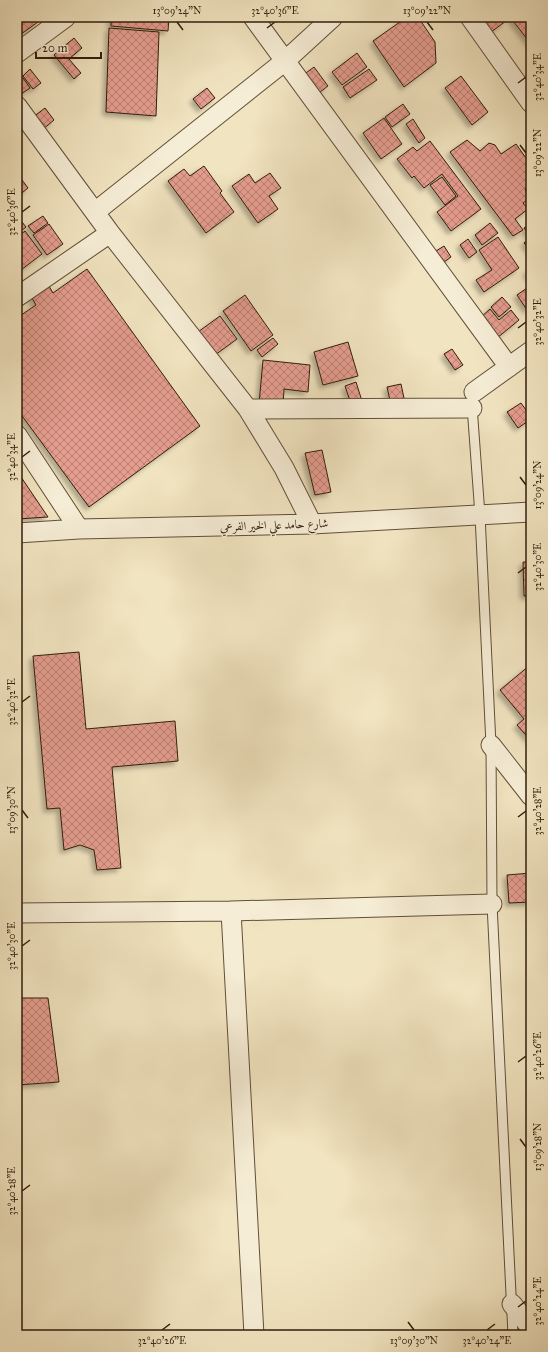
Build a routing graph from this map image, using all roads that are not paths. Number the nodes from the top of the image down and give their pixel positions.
1 (66, 17) edge
2 (253, 17) edge
3 (333, 17) edge
4 (470, 17) edge
5 (17, 53) edge
6 (285, 61) junction
7 (531, 103) edge
8 (17, 106) edge
9 (95, 212) junction
10 (110, 233) junction
11 (17, 297) edge
12 (531, 351) edge
13 (509, 367) junction
14 (473, 400) junction
15 (248, 409) junction
16 (17, 435) edge
17 (531, 512) edge
18 (480, 515) junction
19 (312, 524) junction
20 (79, 529) junction
21 (17, 533) edge
22 (491, 745) junction
23 (531, 796) edge
24 (492, 904) junction
25 (231, 911) junction
26 (17, 913) edge
27 (512, 1304) junction
28 (531, 1328) edge
29 (254, 1335) edge
30 (513, 1335) edge

1 - 5 street
2 - 6 street
3 - 6 street
4 - 7 street
6 - 9 street
6 - 13 street
8 - 9 street
9 - 10 street
10 - 11 street
10 - 15 street
12 - 13 street
13 - 14 street
14 - 15 street
14 - 18 lane
15 - 19 street
16 - 20 street
17 - 18 street, شارع حامد علي الخير الفرعي
18 - 19 street, شارع حامد علي الخير الفرعي
18 - 22 lane
19 - 20 street, شارع حامد علي الخير الفرعي
20 - 21 street, شارع حامد علي الخير الفرعي
22 - 23 street
22 - 24 lane
24 - 25 street
24 - 27 lane
25 - 26 street
25 - 29 street
27 - 28 street
27 - 30 lane

